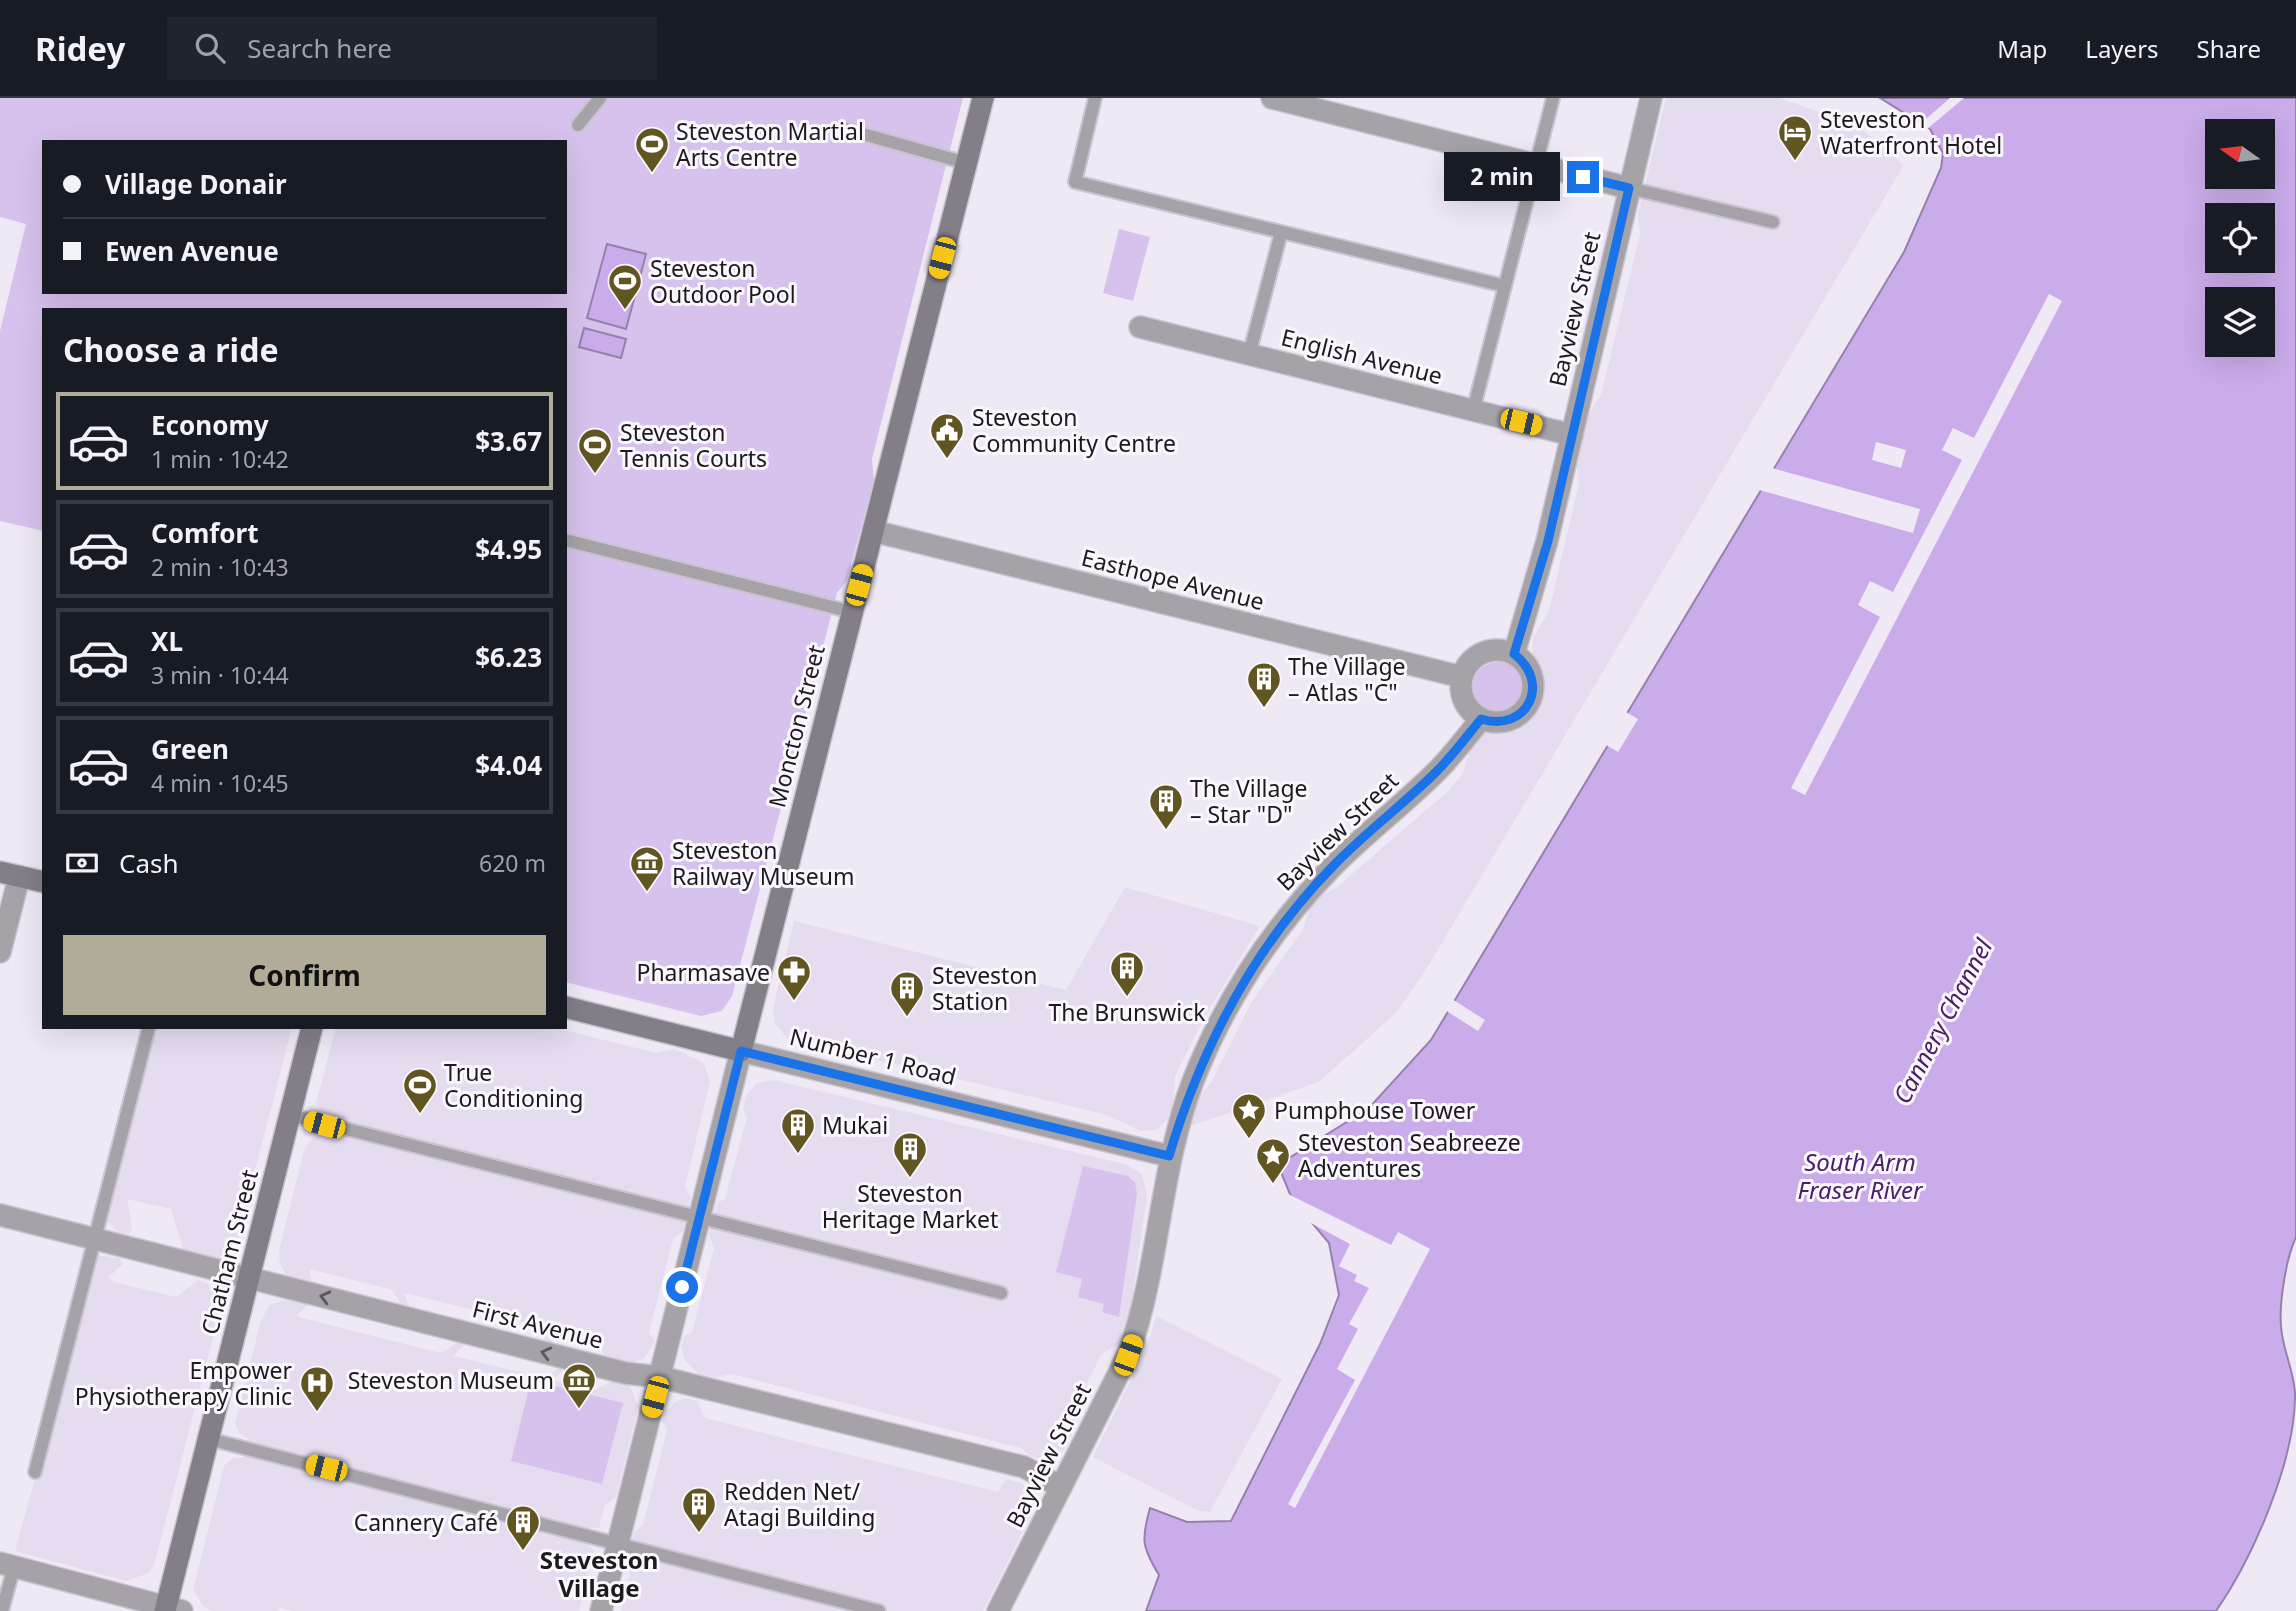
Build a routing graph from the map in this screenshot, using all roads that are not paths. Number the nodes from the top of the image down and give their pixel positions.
1 (600, 98) edge
2 (983, 98) edge
3 (1095, 98) edge
4 (1272, 98) edge
5 (1553, 98) edge
6 (1651, 98) edge
7 (578, 125) dead end
8 (845, 129) dead end
9 (966, 163) junction
10 (1537, 165) junction
11 (1629, 188) junction
12 (1773, 222) dead end
13 (1281, 233) junction
14 (1505, 286) junction
15 (1140, 327) dead end
16 (1249, 355) junction
17 (1473, 411) junction
18 (1572, 435) junction
19 (873, 531) junction
20 (567, 541) edge
21 (852, 612) junction
22 (1514, 654) junction
23 (1462, 677) junction
24 (1481, 719) junction
25 (9, 875) edge
26 (42, 883) edge
27 (0, 952) edge
28 (567, 1008) edge
29 (148, 1029) edge
30 (312, 1029) edge
31 (741, 1051) junction
32 (290, 1115) junction
33 (1169, 1156) junction
34 (0, 1215) edge
35 (700, 1218) junction
36 (94, 1238) junction
37 (249, 1277) junction
38 (1001, 1293) dead end
39 (660, 1377) junction
40 (209, 1439) junction
41 (36, 1472) dead end
42 (1062, 1487) junction
43 (617, 1543) junction
44 (7, 1565) edge
45 (845, 1607) edge
46 (171, 1609) edge
47 (2, 1611) edge
48 (601, 1611) edge
49 (879, 1611) edge
50 (998, 1611) edge

1 - 7 lane
2 - 9 street, Moncton Street
3 - 13 lane
4 - 10 street
5 - 10 lane
6 - 11 street, Bayview Street
8 - 9 lane
9 - 19 street, Moncton Street
10 - 11 street
10 - 14 lane
11 - 12 lane
11 - 18 street, Bayview Street
13 - 14 lane
13 - 16 lane
14 - 17 lane
15 - 16 street, English Avenue
16 - 17 street, English Avenue
17 - 18 street, English Avenue
18 - 22 street, Bayview Street
19 - 21 street, Moncton Street
19 - 23 street, Easthope Avenue
20 - 21 lane
21 - 31 street, Moncton Street
22 - 23 street
22 - 24 street
23 - 24 street
24 - 33 street, Bayview Street
25 - 26 street
25 - 27 street
28 - 31 street, Number 1 Road
29 - 36 lane
30 - 32 street, Chatham Street
31 - 33 street, Number 1 Road
31 - 35 street, Moncton Street
32 - 35 lane
32 - 37 street, Chatham Street
33 - 42 street, Bayview Street
34 - 36 street, First Avenue
35 - 38 lane
35 - 39 street, Moncton Street
36 - 37 street, First Avenue
36 - 41 lane
39 -> 37 street, First Avenue
37 - 40 street, Chatham Street
39 - 42 street, First Avenue
39 - 43 street, Moncton Street
40 - 43 lane
40 - 46 street, Chatham Street
42 - 50 street, Bayview Street
43 - 45 lane
43 - 48 street, Moncton Street
44 - 46 street
44 - 47 lane
45 - 49 lane

